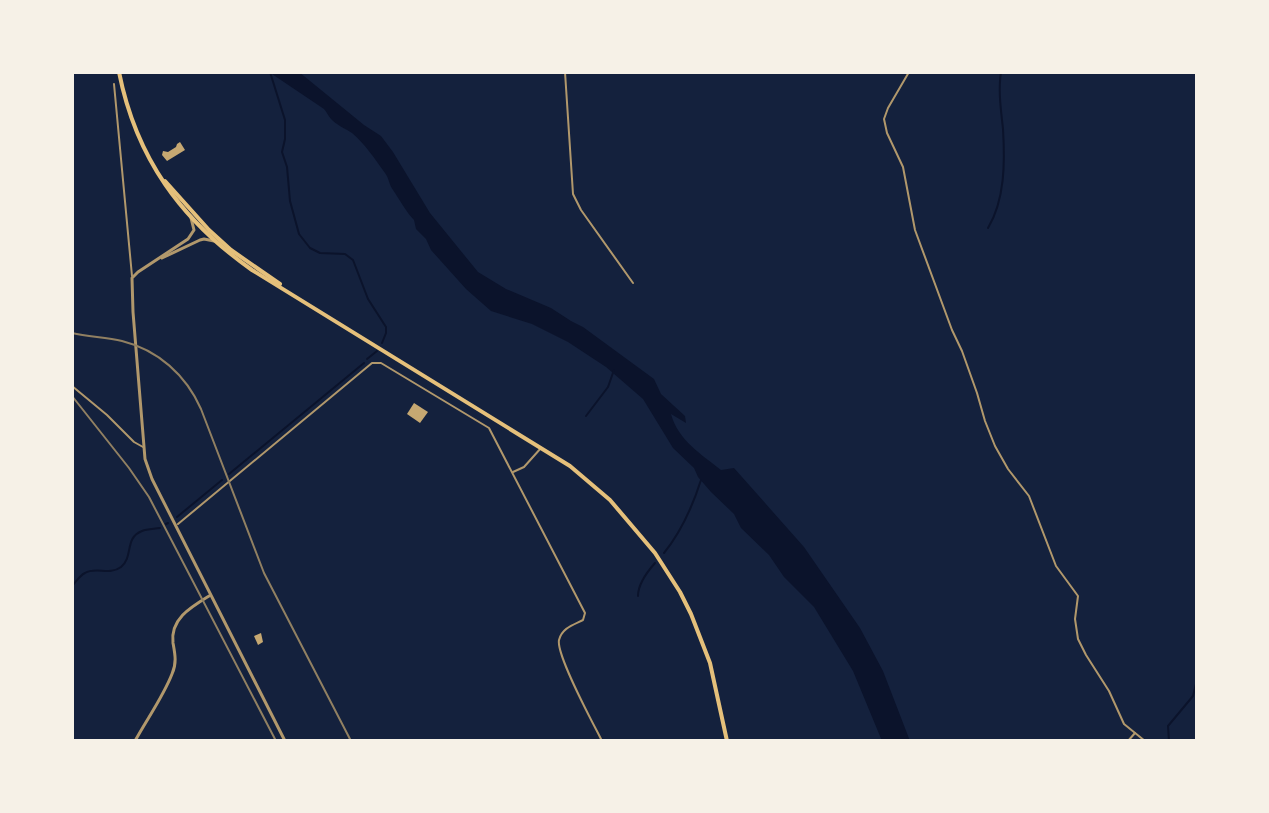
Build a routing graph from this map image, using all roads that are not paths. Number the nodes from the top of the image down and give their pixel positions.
1 (119, 72) edge
2 (565, 72) edge
3 (909, 72) edge
4 (114, 84) dead end
5 (160, 176) junction
6 (191, 218) junction
7 (205, 229) junction
8 (188, 239) junction
9 (200, 240) junction
10 (214, 241) junction
11 (159, 259) junction
12 (132, 278) junction
13 (633, 283) dead end
14 (292, 293) junction
15 (72, 386) edge
16 (144, 448) junction
17 (541, 448) junction
18 (512, 472) junction
19 (175, 526) junction
20 (210, 595) junction
21 (1135, 733) junction
22 (135, 741) edge
23 (285, 741) edge
24 (602, 741) edge
25 (727, 741) edge
26 (1128, 741) edge
27 (1145, 741) edge

1 - 5 main road
2 - 13 street
3 - 21 street
4 - 12 street
5 - 6 main road
5 - 7 main road
6 - 7 main road
6 - 8 street
7 - 8 street
7 - 9 street
7 - 10 main road
7 - 14 main road
8 - 11 street
9 - 10 street
9 - 11 street
10 - 14 main road
11 - 12 street
12 - 16 street
14 - 17 main road
15 - 16 street
16 - 19 street
17 - 18 street
17 - 25 main road
18 - 19 street
18 - 24 street
19 - 20 street
20 - 22 street
20 - 23 street
21 - 26 street
21 - 27 street

